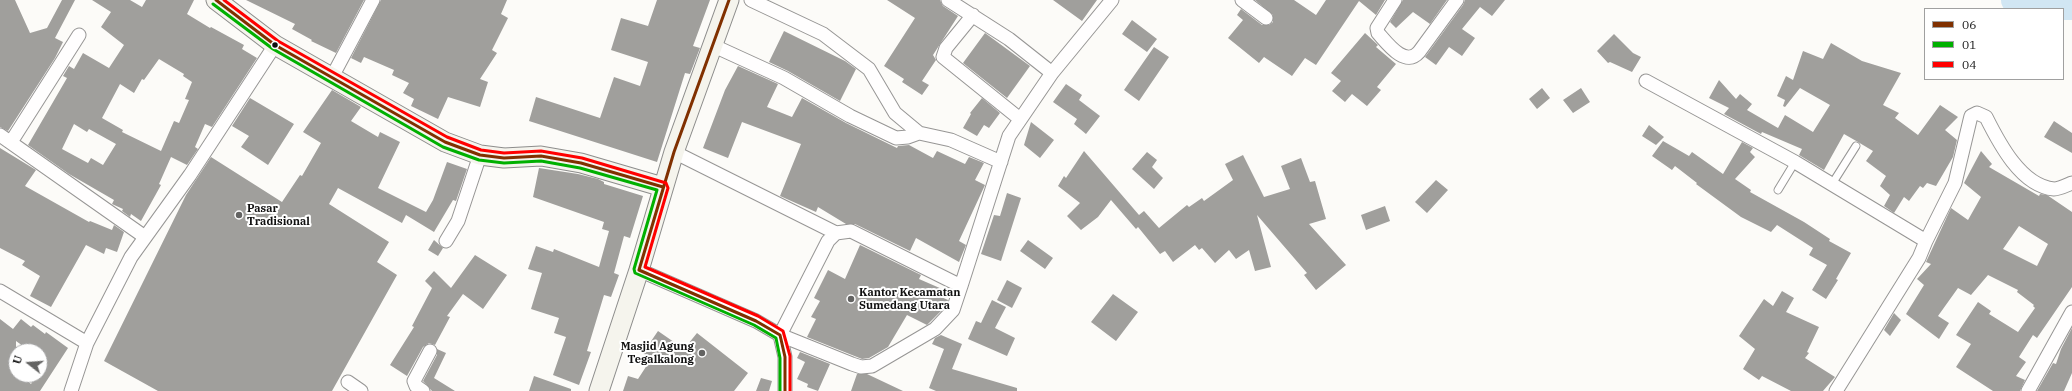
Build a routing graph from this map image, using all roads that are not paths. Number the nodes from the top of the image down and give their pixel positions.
1 (216, 0) edge
2 (374, 0) edge
3 (729, 0) edge
4 (751, 0) edge
5 (948, 0) edge
6 (1242, 0) edge
7 (1395, 0) edge
8 (1457, 0) edge
9 (1107, 2) edge
10 (973, 15) junction
11 (1266, 18) dead end
12 (79, 35) dead end
13 (275, 45) junction
14 (714, 46) junction
15 (1052, 73) junction
16 (332, 77) junction
17 (1646, 81) dead end
18 (1020, 119) junction
19 (919, 133) junction
20 (5, 139) edge
21 (1856, 146) dead end
22 (674, 152) junction
23 (480, 155) junction
24 (1001, 162) junction
25 (1795, 162) junction
26 (2072, 183) edge
27 (1832, 184) junction
28 (663, 187) junction
29 (1778, 190) dead end
30 (836, 233) junction
31 (145, 237) junction
32 (446, 241) dead end
33 (1926, 241) junction
34 (639, 270) junction
35 (961, 286) junction
36 (0, 291) edge
37 (2072, 312) edge
38 (780, 335) junction
39 (86, 343) junction
40 (430, 351) dead end
41 (348, 382) dead end
42 (71, 391) edge
43 (361, 391) edge
44 (424, 391) edge
45 (599, 391) edge
46 (785, 391) edge
47 (1836, 391) edge
48 (2028, 391) edge

1 - 13 street
2 - 16 street
3 - 14 street
4 - 19 street
5 - 10 street
6 - 11 street
7 - 8 street
9 - 15 street
10 - 15 street
10 - 18 street
12 - 20 street
13 - 16 street
13 - 31 street
14 - 19 street
14 - 22 street
15 - 18 street
16 - 23 street
17 - 25 street
18 - 24 street
19 - 24 street
20 - 31 street
21 - 27 lane
22 - 28 street
22 - 30 street
23 - 28 street
23 - 32 street
24 - 35 street
25 - 27 street
25 - 29 lane
26 - 33 street
27 - 33 street
28 - 34 street
30 - 35 street
30 - 38 street
31 - 39 street
33 - 47 street
34 - 38 street
34 - 45 street
35 - 38 street
36 - 39 street
37 - 48 street
38 - 46 street
39 - 42 street
40 - 44 street
41 - 43 street

